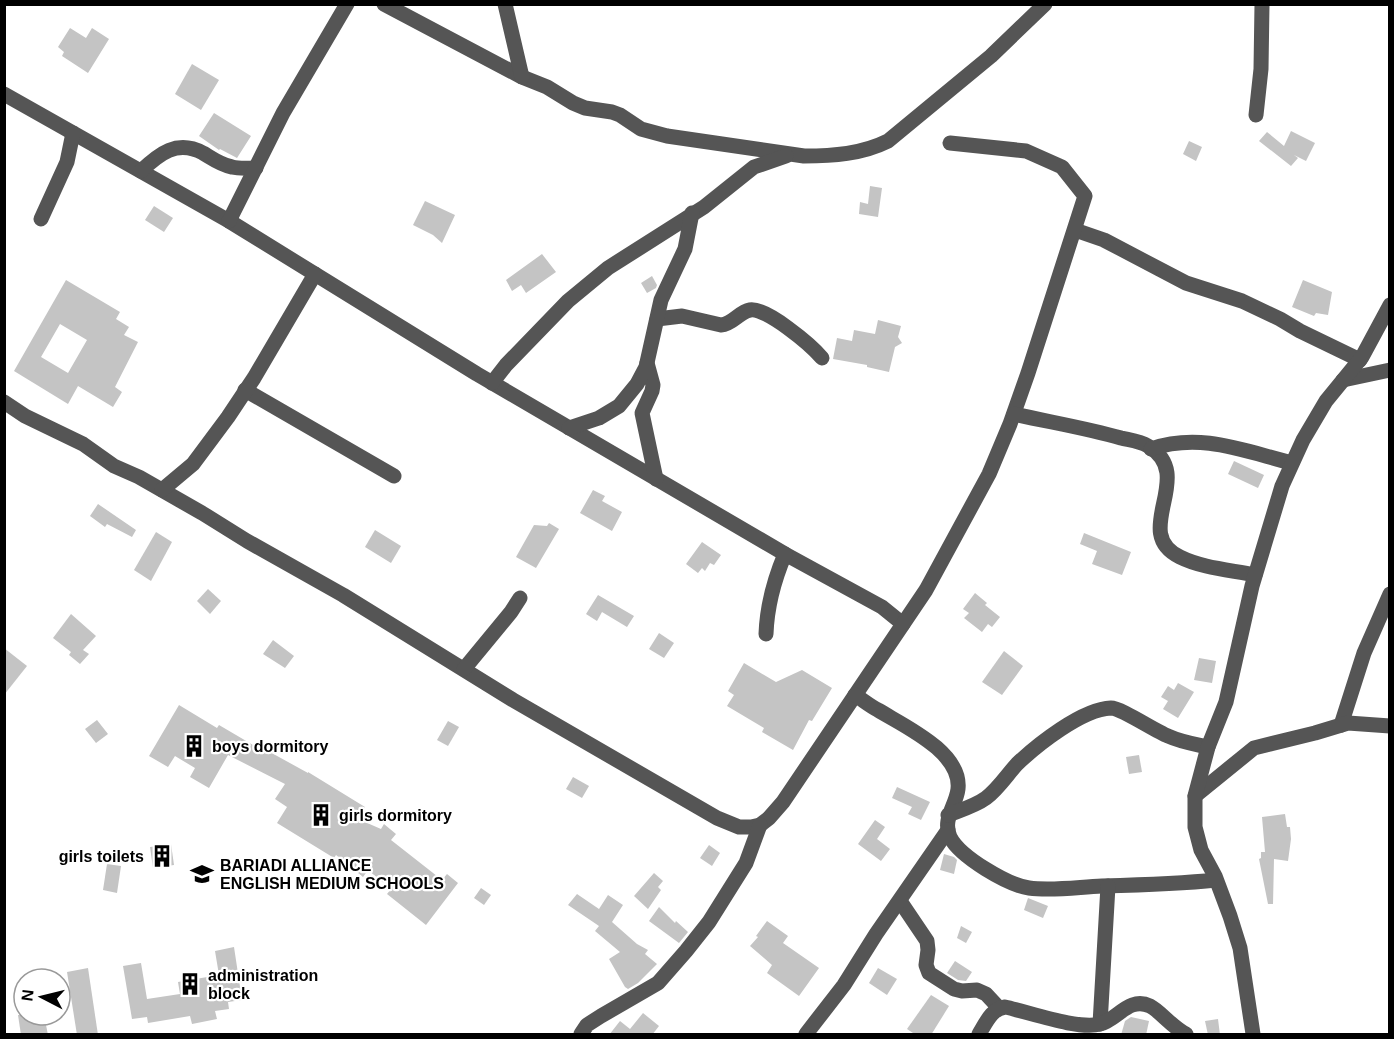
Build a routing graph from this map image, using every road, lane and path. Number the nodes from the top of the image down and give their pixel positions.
1 (347, 4) edge
2 (384, 4) edge
3 (505, 4) edge
4 (1045, 4) edge
5 (1262, 4) edge
6 (522, 77) junction
7 (4, 94) edge
8 (1256, 115) dead end
9 (73, 133) junction
10 (950, 143) dead end
11 (791, 154) junction
12 (256, 168) junction
13 (141, 171) junction
14 (692, 213) junction
15 (41, 219) dead end
16 (229, 221) junction
17 (1075, 230) junction
18 (315, 274) junction
19 (1389, 305) edge
20 (657, 318) junction
21 (822, 358) dead end
22 (1360, 360) junction
23 (647, 363) junction
24 (1389, 370) edge
25 (1343, 380) junction
26 (492, 383) junction
27 (245, 390) junction
28 (4, 402) edge
29 (1014, 414) junction
30 (569, 428) junction
31 (1151, 449) junction
32 (1292, 463) junction
33 (394, 476) dead end
34 (656, 479) junction
35 (162, 490) junction
36 (786, 554) junction
37 (1256, 575) junction
38 (1389, 594) edge
39 (520, 598) dead end
40 (903, 624) junction
41 (766, 634) dead end
42 (464, 669) junction
43 (855, 695) junction
44 (1341, 726) junction
45 (1389, 726) edge
46 (1208, 747) junction
47 (1195, 796) junction
48 (948, 823) junction
49 (760, 825) junction
50 (1216, 880) junction
51 (1108, 886) junction
52 (900, 901) junction
53 (999, 1008) junction
54 (1102, 1028) edge
55 (581, 1035) edge
56 (806, 1035) edge
57 (979, 1035) edge
58 (1186, 1035) edge
59 (1253, 1035) edge

1 - 12 street
2 - 6 street
3 - 6 street
4 - 11 street
5 - 8 street
6 - 11 street
7 - 9 street
9 - 13 street
9 - 15 street
10 - 17 street
11 - 14 street
12 - 13 street
12 - 16 street
13 - 16 street
14 - 20 street
14 - 26 street
16 - 18 street
17 - 22 street
17 - 29 street
18 - 26 street
18 - 27 street
19 - 22 street
20 - 21 street
20 - 23 street
22 - 25 street
23 - 30 street
23 - 34 street
24 - 25 street
25 - 32 street
26 - 30 street
27 - 33 street
27 - 35 street
28 - 35 street
29 - 31 street
29 - 40 street
30 - 34 street
31 - 32 street
31 - 37 street
32 - 37 street
34 - 36 street
35 - 42 street
36 - 40 street
36 - 41 street
37 - 46 street
38 - 44 street
39 - 42 street
40 - 43 street
42 - 49 street
43 - 48 street
43 - 49 street
44 - 45 street
44 - 47 street
46 - 47 street
46 - 48 street
47 - 50 street
48 - 51 street
48 - 52 street
49 - 55 street
50 - 51 street
50 - 59 street
51 - 54 street
52 - 53 street
52 - 56 street
53 - 54 street
53 - 57 street
54 - 58 street

